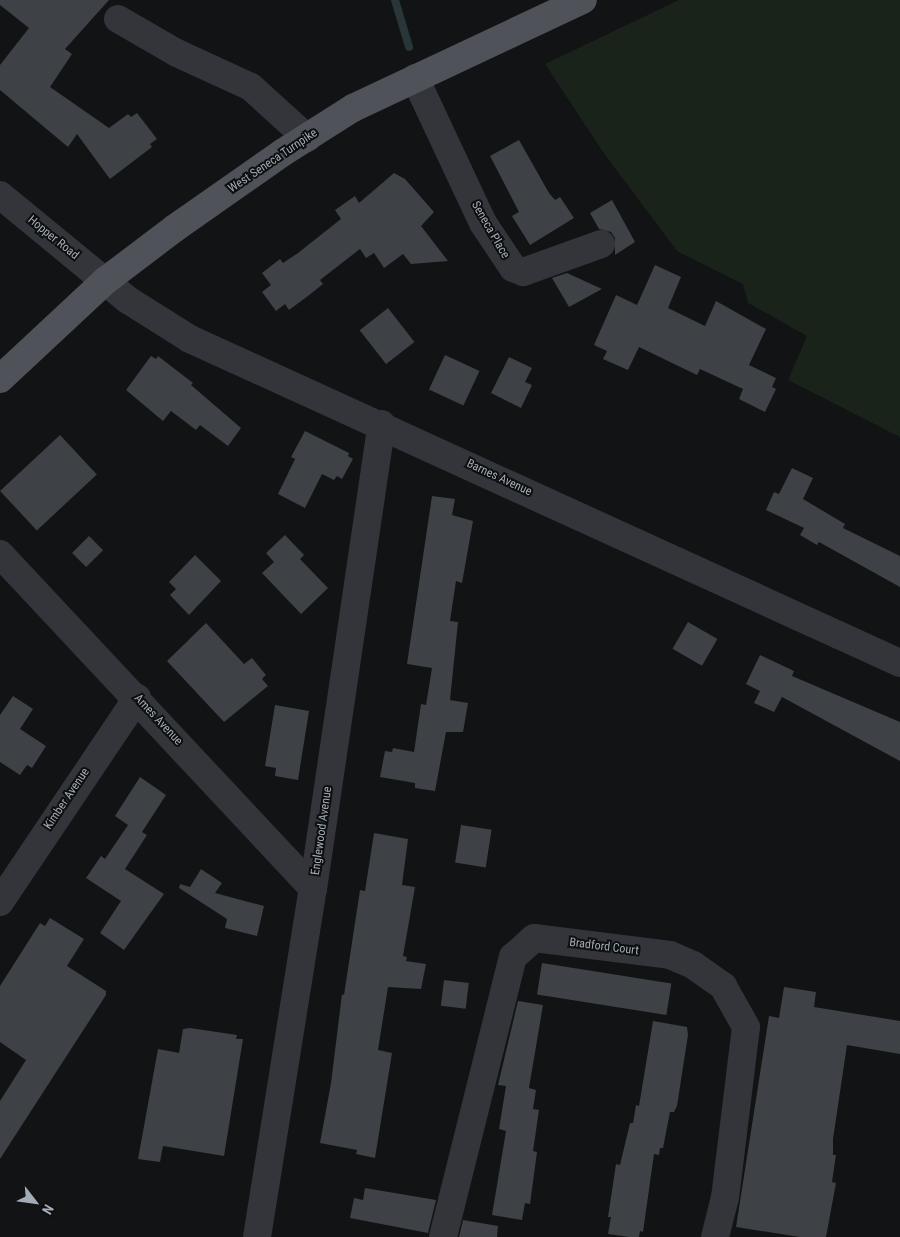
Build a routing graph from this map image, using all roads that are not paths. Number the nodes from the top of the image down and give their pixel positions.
1 (583, 0) edge
2 (118, 19) dead end
3 (415, 78) junction
4 (307, 138) junction
5 (0, 195) edge
6 (601, 244) dead end
7 (105, 282) junction
8 (0, 379) edge
9 (382, 424) junction
10 (0, 554) edge
11 (900, 663) edge
12 (137, 698) junction
13 (313, 890) junction
14 (0, 902) edge
15 (257, 1237) edge
16 (443, 1237) edge
17 (715, 1237) edge

1 - 3 main road, West Seneca Turnpike
2 - 4 street
3 - 4 main road, West Seneca Turnpike
3 - 6 street, Seneca Place
4 - 7 main road, West Seneca Turnpike
5 - 7 street, Hopper Road
7 - 8 main road, West Seneca Turnpike
7 - 9 street, Barnes Avenue
9 - 11 street, Barnes Avenue
9 - 13 street, Englewood Avenue
10 - 12 street, Ames Avenue
12 - 13 street, Ames Avenue
12 - 14 street, Kimber Avenue
13 - 15 street, Englewood Avenue
16 - 17 street, Bradford Court

